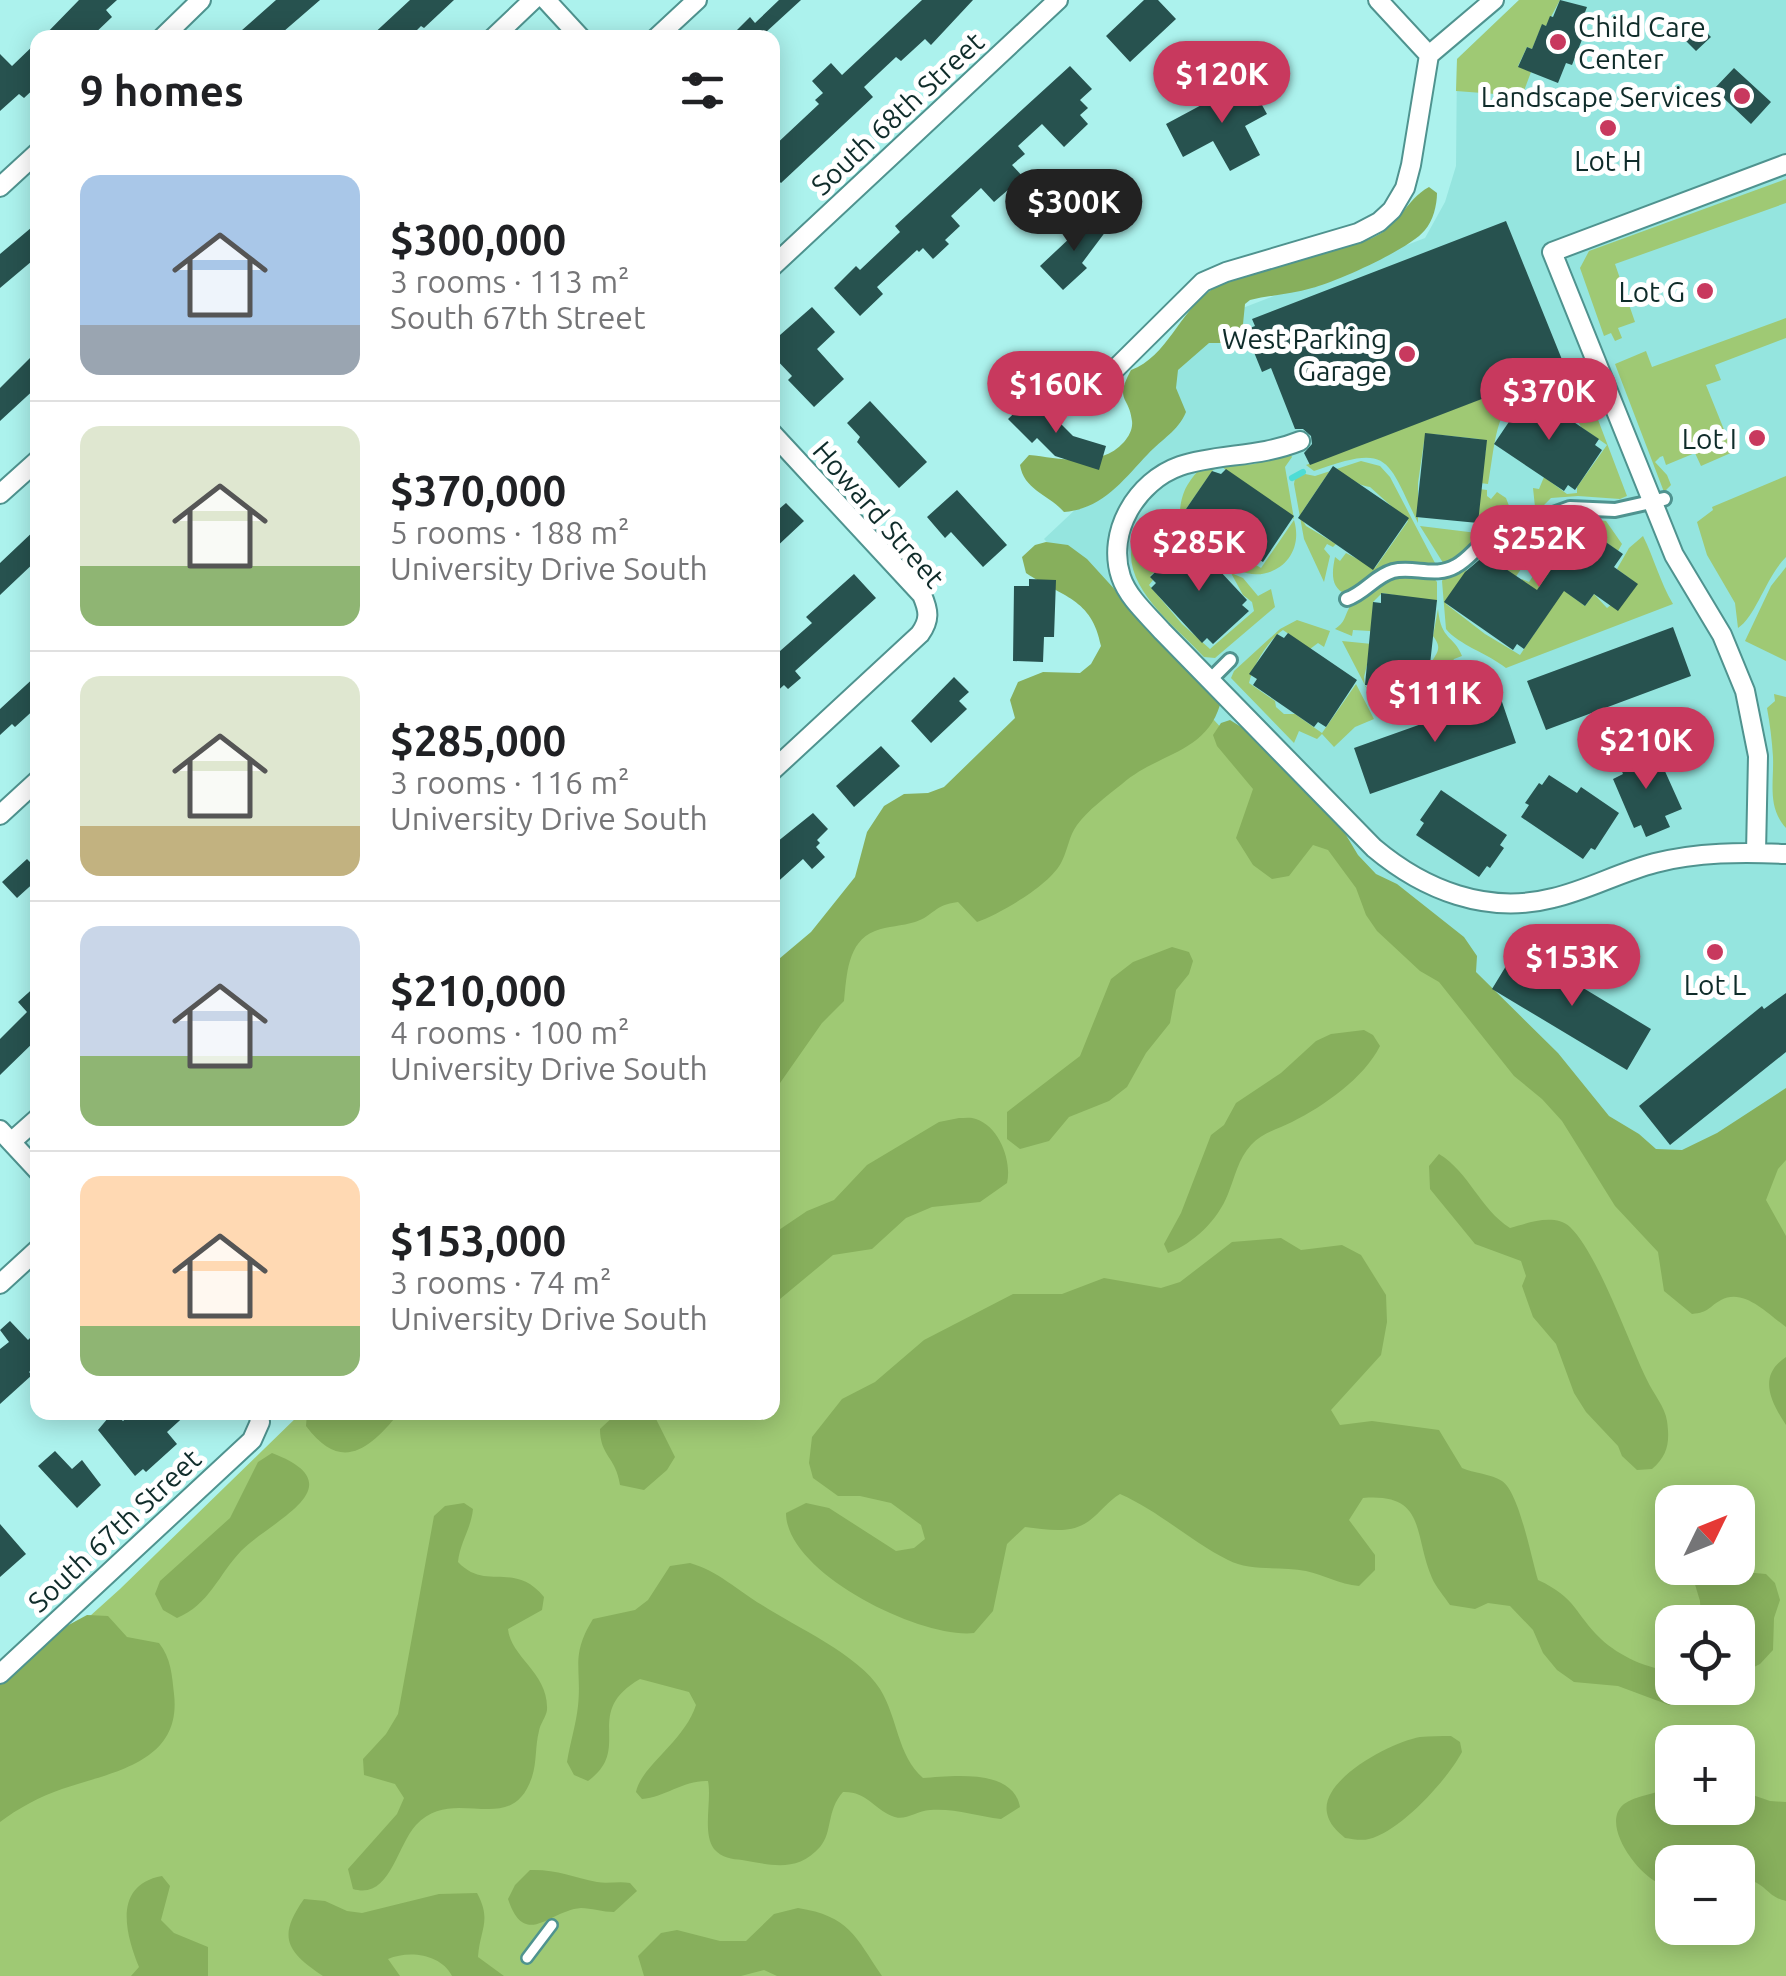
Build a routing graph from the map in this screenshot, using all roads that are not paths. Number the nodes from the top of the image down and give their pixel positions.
1 (202, 0) edge
2 (533, 0) edge
3 (546, 0) edge
4 (696, 0) edge
5 (1058, 0) edge
6 (1378, 0) edge
7 (1494, 0) edge
8 (170, 30) edge
9 (501, 30) edge
10 (574, 30) edge
11 (664, 30) edge
12 (1430, 55) junction
13 (30, 159) edge
14 (1786, 164) edge
15 (0, 187) edge
16 (780, 252) edge
17 (1090, 394) dead end
18 (1300, 441) dead end
19 (780, 443) edge
20 (30, 467) edge
21 (0, 494) edge
22 (1658, 501) junction
23 (1545, 517) dead end
24 (1500, 534) dead end
25 (1346, 600) dead end
26 (1230, 660) dead end
27 (1209, 681) junction
28 (780, 764) edge
29 (30, 787) edge
30 (0, 815) edge
31 (1756, 852) junction
32 (1786, 854) edge
33 (30, 1122) edge
34 (6, 1136) edge
35 (30, 1162) edge
36 (30, 1256) edge
37 (0, 1284) edge
38 (258, 1420) edge
39 (0, 1674) edge
40 (552, 1925) dead end
41 (527, 1958) dead end

1 - 8 street
2 - 9 street
3 - 10 street
4 - 11 street
5 - 16 street, South 68th Street
6 - 12 street
7 - 12 street
12 - 17 street
13 - 15 street
14 - 22 street
18 - 27 street
19 - 28 street, Howard Street
20 - 21 street
22 - 23 street
22 - 31 street
24 - 25 street
26 - 27 street
27 - 31 street
29 - 30 street
31 - 32 street
33 - 34 street
34 - 35 street
36 - 37 street
38 - 39 street, South 67th Street
40 - 41 lane

